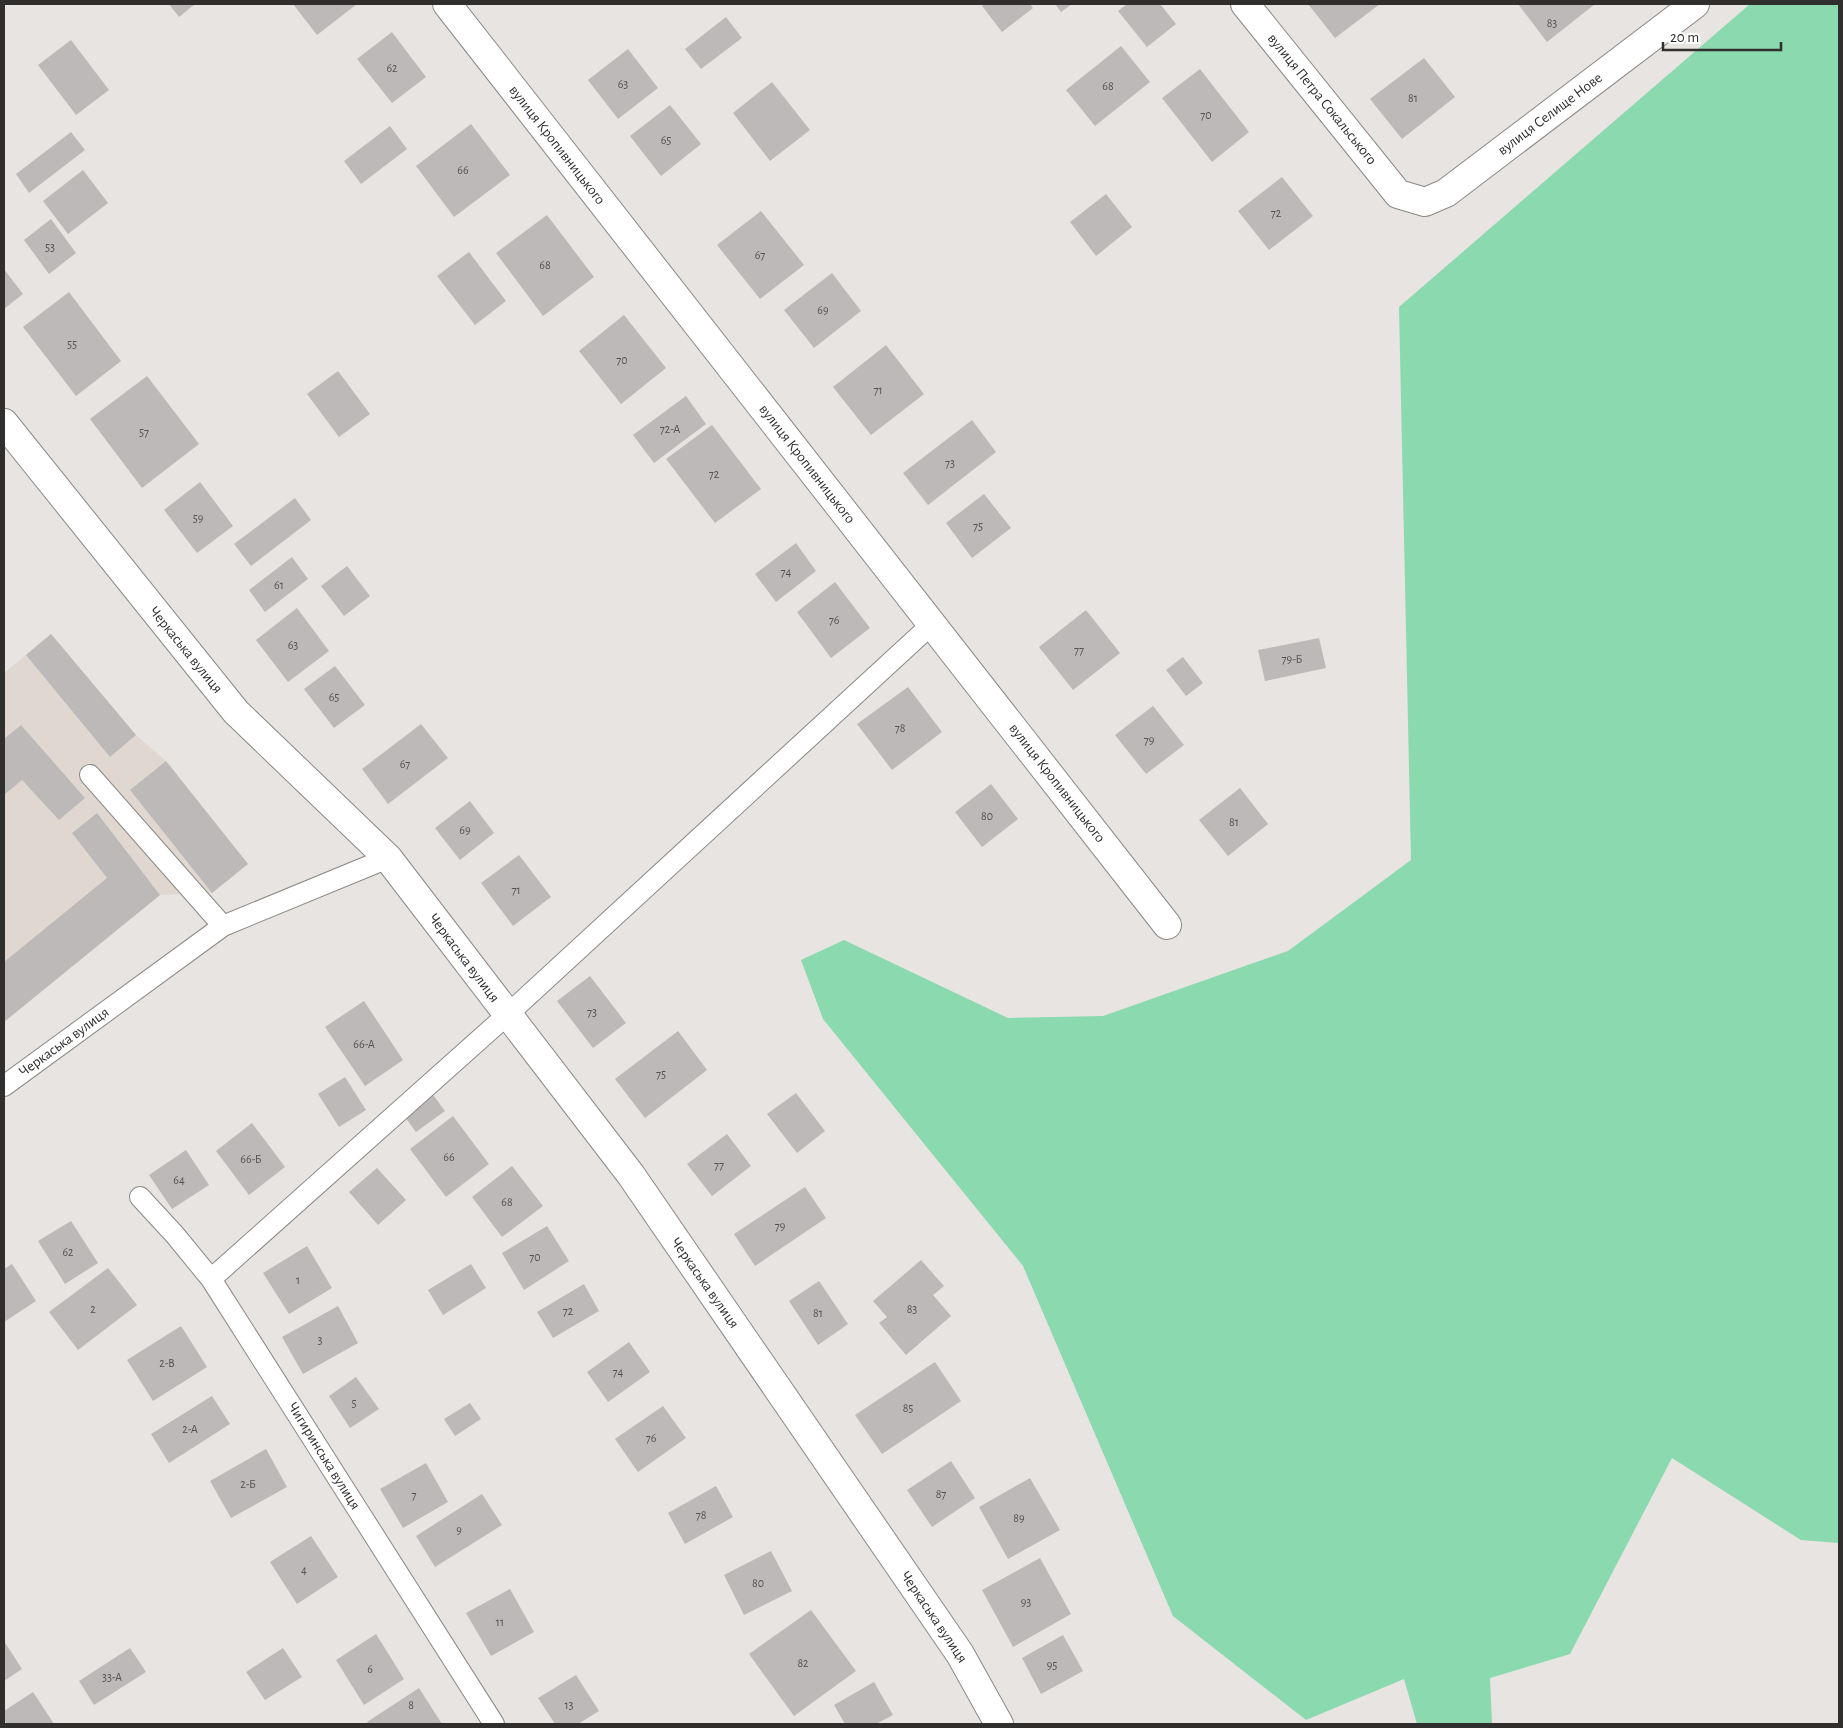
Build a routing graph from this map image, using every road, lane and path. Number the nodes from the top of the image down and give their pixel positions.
1 (447, 4) edge
2 (1245, 4) edge
3 (1695, 4) edge
4 (1398, 194) joint
5 (4, 423) edge
6 (932, 624) junction
7 (90, 775) dead end
8 (388, 858) junction
9 (1168, 925) dead end
10 (224, 926) junction
11 (508, 1015) junction
12 (4, 1086) edge
13 (140, 1197) dead end
14 (211, 1279) junction
15 (494, 1724) edge
16 (999, 1724) edge

1 - 6 street, вулиця Кропивницького
2 - 4 street, вулиця Петра Сокальського
3 - 4 street, вулиця Селище Нове
5 - 8 street, Черкаська вулиця
6 - 9 street, вулиця Кропивницького
6 - 11 lane
7 - 10 lane
8 - 10 lane, Черкаська вулиця
8 - 11 street, Черкаська вулиця
10 - 12 lane, Черкаська вулиця
11 - 14 lane
11 - 16 street, Черкаська вулиця
13 - 14 lane, Чигиринська вулиця
14 - 15 lane, Чигиринська вулиця

